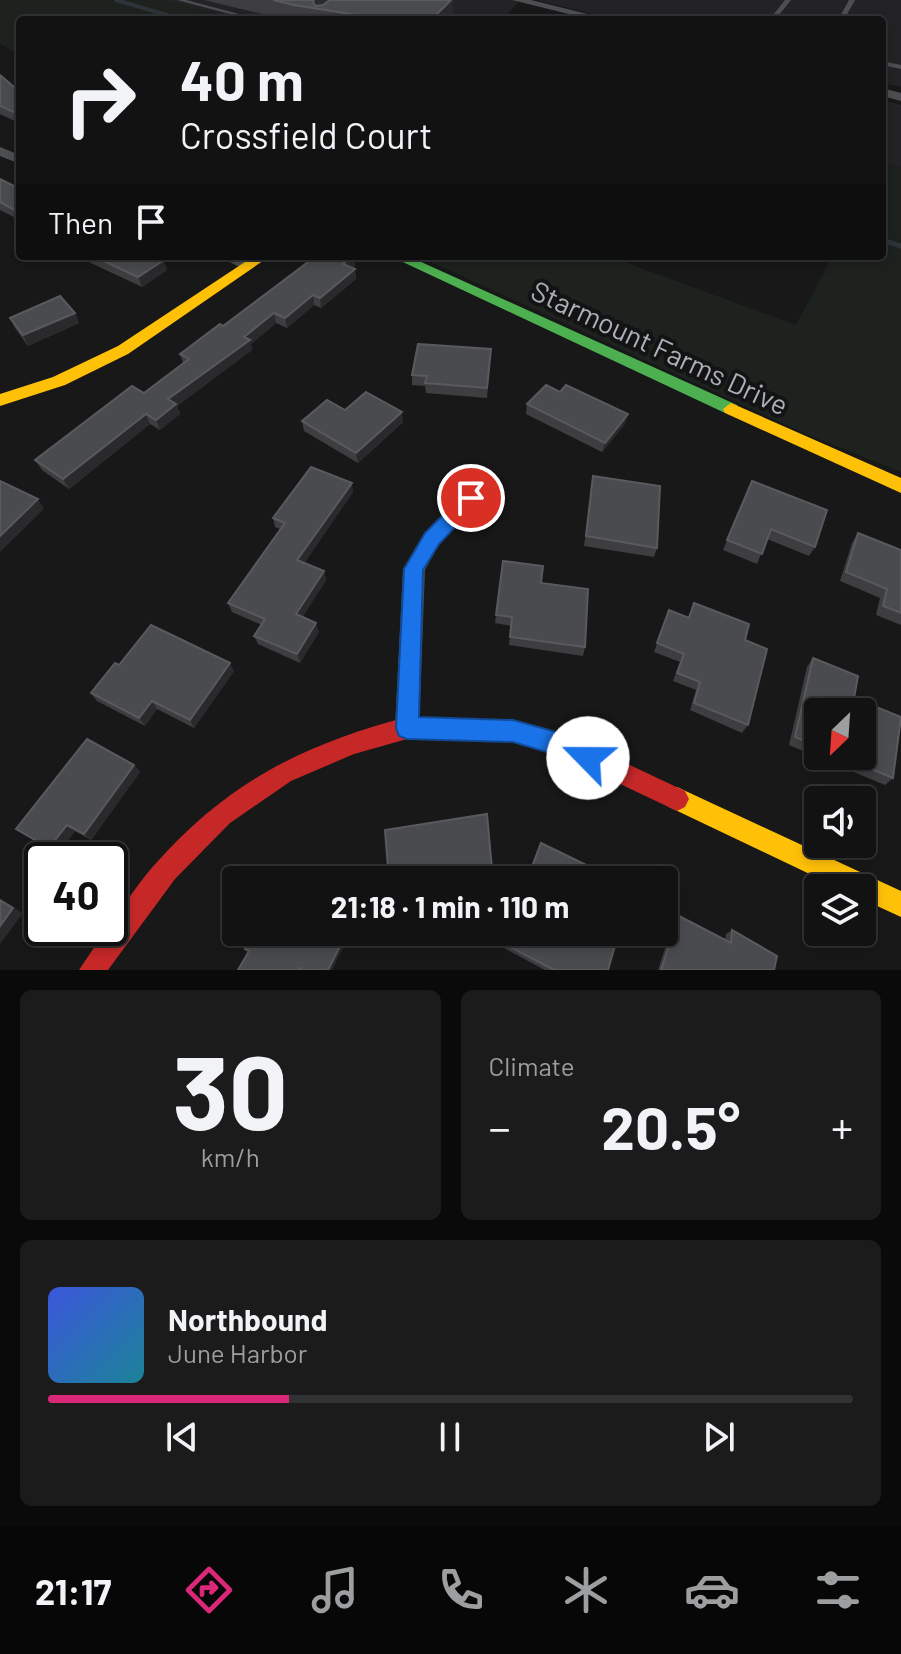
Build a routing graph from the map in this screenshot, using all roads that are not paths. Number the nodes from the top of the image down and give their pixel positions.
1 (180, 0) edge
2 (517, 0) edge
3 (788, 0) edge
4 (538, 2) edge
5 (243, 16) edge
6 (592, 16) edge
7 (775, 16) edge
8 (406, 260) edge
9 (255, 261) edge
10 (0, 400) edge
11 (901, 486) edge
12 (471, 498) dead end
13 (407, 728) junction
14 (901, 904) edge
15 (92, 970) edge

1 - 5 lane
2 - 4 street
3 - 7 lane
4 - 6 street
8 - 11 street, Starmount Farms Drive
9 - 10 street
12 - 13 street
13 - 14 street
13 - 15 street

